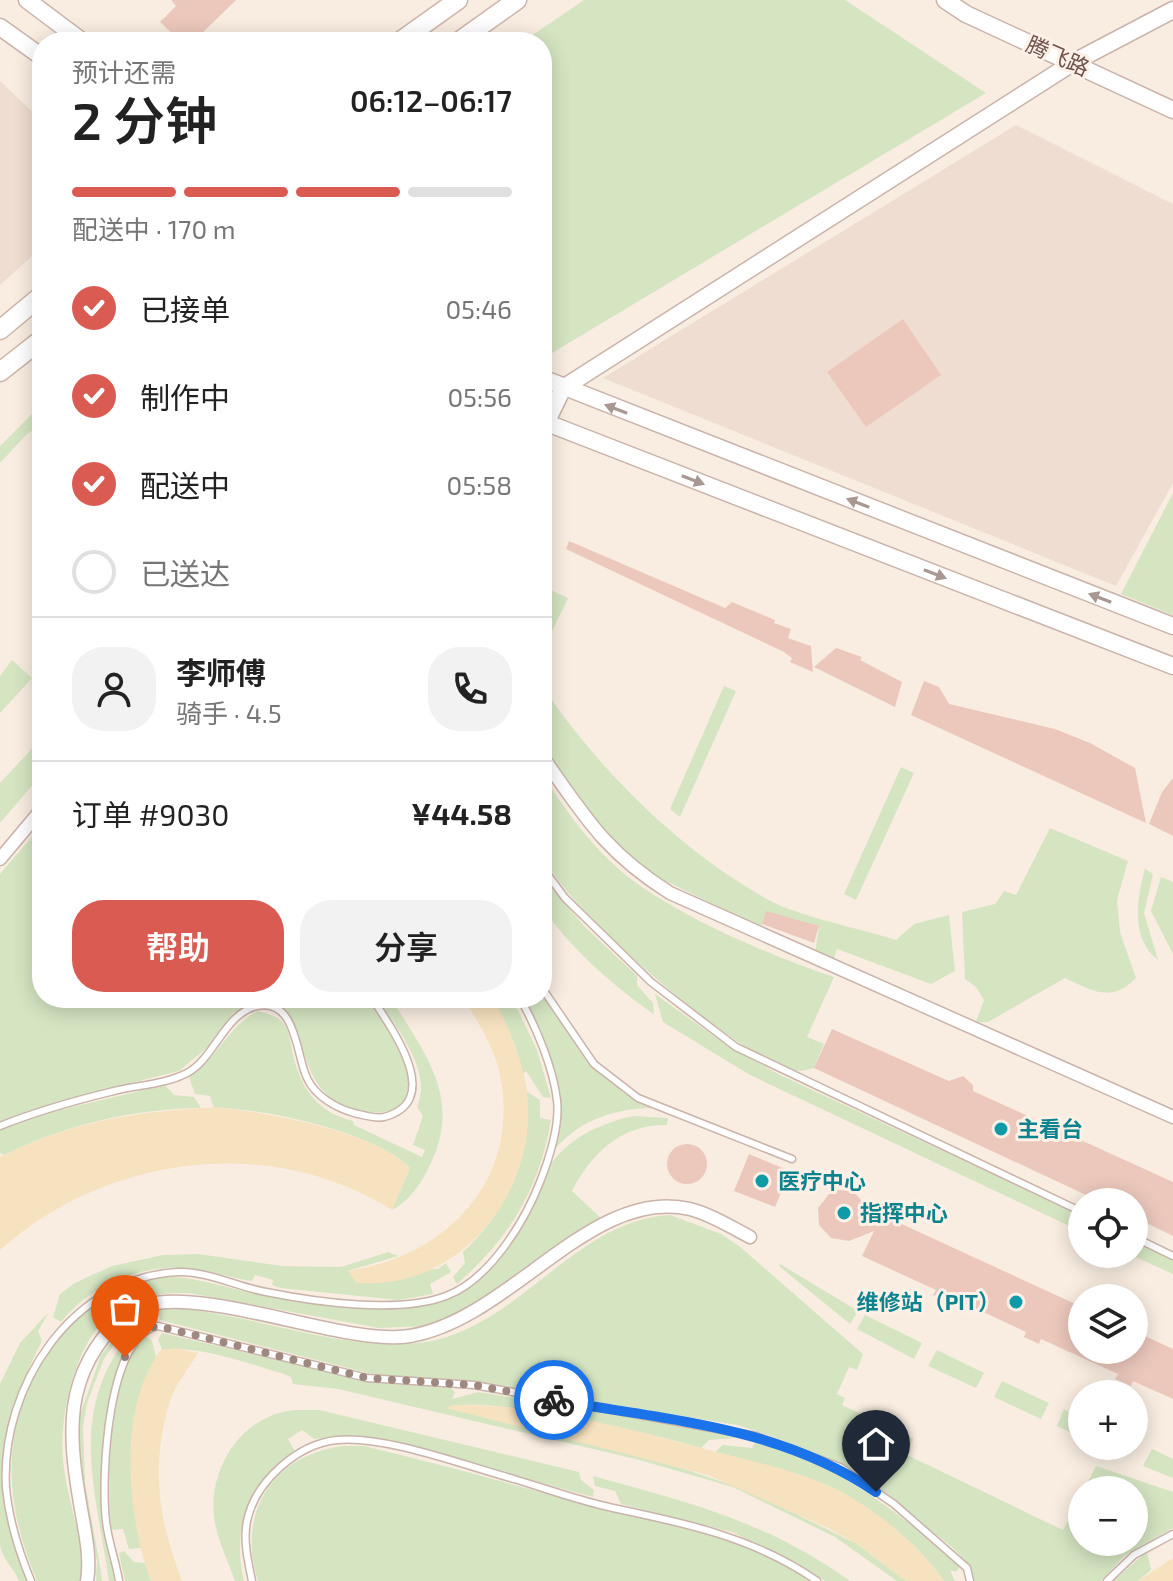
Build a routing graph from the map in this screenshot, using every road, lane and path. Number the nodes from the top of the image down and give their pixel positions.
1 (27, 0) edge
2 (458, 0) edge
3 (517, 0) edge
4 (945, 0) edge
5 (1173, 10) edge
6 (0, 27) edge
7 (70, 32) edge
8 (413, 32) edge
9 (472, 32) edge
10 (32, 50) edge
11 (1074, 62) junction
12 (1173, 110) edge
13 (32, 303) edge
14 (0, 330) edge
15 (32, 347) edge
16 (0, 372) edge
17 (552, 383) edge
18 (563, 388) junction
19 (552, 408) edge
20 (552, 425) edge
21 (1173, 626) edge
22 (1173, 666) edge
23 (552, 770) edge
24 (32, 821) edge
25 (0, 859) edge
26 (552, 880) edge
27 (552, 1003) edge
28 (253, 1008) edge
29 (273, 1008) edge
30 (378, 1008) edge
31 (524, 1008) edge
32 (1173, 1117) edge
33 (0, 1126) edge
34 (792, 1159) dead end
35 (1068, 1205) edge
36 (750, 1237) dead end
37 (1148, 1244) edge
38 (1173, 1256) edge
39 (1173, 1534) edge
40 (31, 1581) edge
41 (87, 1581) edge
42 (119, 1581) edge
43 (252, 1581) edge
44 (817, 1581) edge
45 (970, 1581) edge
46 (1107, 1581) edge

1 - 7 street
2 - 8 main road
3 - 9 main road
4 - 11 street, 腾飞路
5 - 11 street
6 - 10 street
11 - 12 street, 腾飞路
11 - 18 street
13 - 14 main road
15 - 16 main road
17 - 18 street
18 - 19 street
21 -> 18 street
20 -> 22 street
23 - 32 street
24 - 25 street
26 - 35 lane
27 - 34 lane
28 - 33 lane
29 - 30 lane
31 - 40 lane
36 - 41 street
37 - 38 lane
39 - 46 lane
42 - 45 lane
43 - 44 lane

